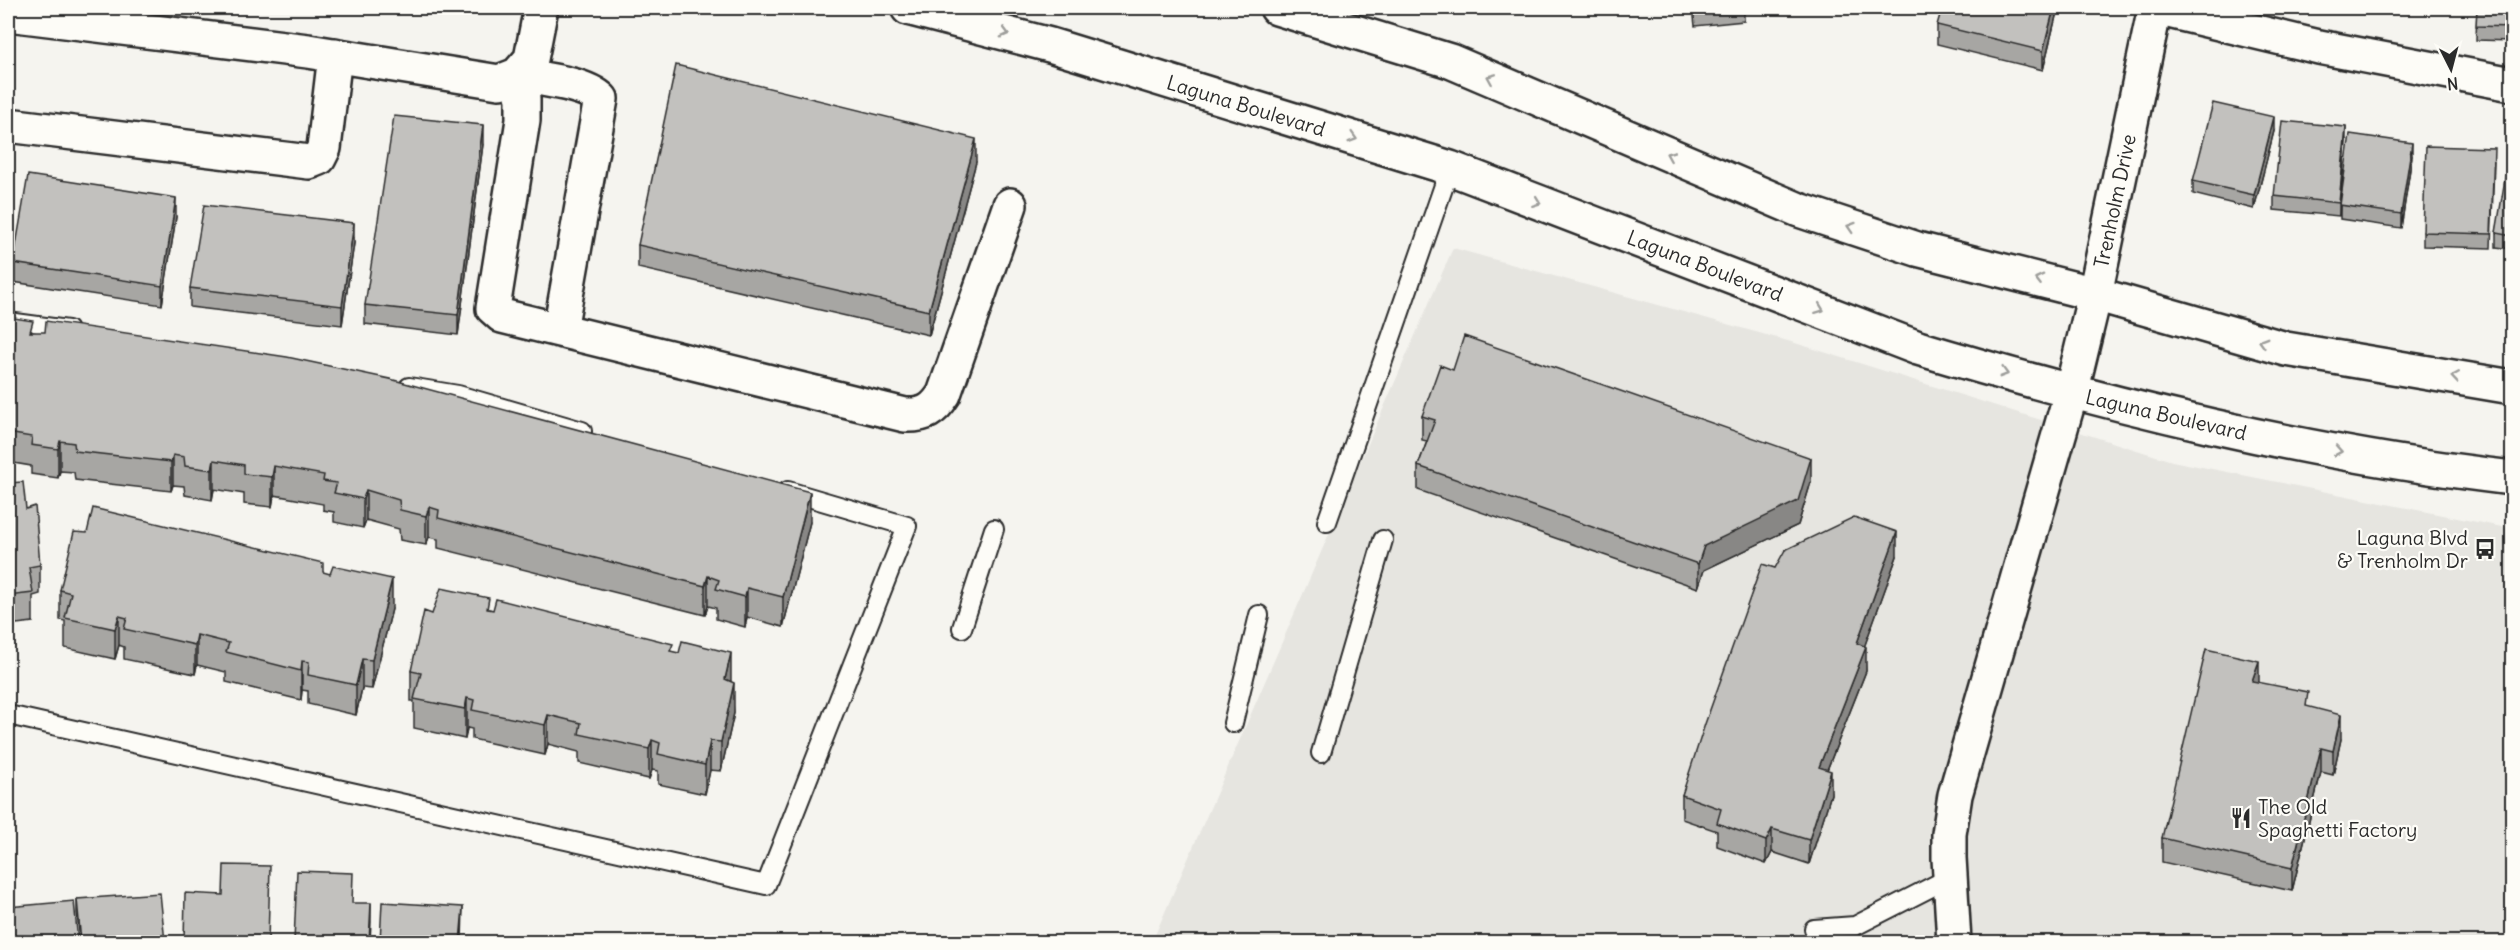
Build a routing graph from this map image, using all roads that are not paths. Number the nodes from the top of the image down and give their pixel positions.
1 (541, 8) edge
2 (908, 8) edge
3 (1277, 8) edge
4 (2155, 8) edge
5 (8, 14) edge
6 (335, 56) junction
7 (517, 75) junction
8 (2512, 84) edge
9 (8, 125) edge
10 (1450, 168) junction
11 (1010, 205) dead end
12 (2095, 294) junction
13 (8, 322) edge
14 (560, 330) junction
15 (86, 332) edge
16 (388, 383) edge
17 (2512, 387) edge
18 (2071, 393) junction
19 (604, 438) edge
20 (2512, 478) edge
21 (772, 487) edge
22 (1328, 522) dead end
23 (994, 529) dead end
24 (1383, 540) dead end
25 (1259, 615) dead end
26 (962, 628) dead end
27 (8, 715) edge
28 (1233, 723) dead end
29 (1320, 753) dead end
30 (1951, 877) junction
31 (1814, 929) dead end
32 (1954, 942) edge

1 - 7 street
2 -> 10 street, Laguna Boulevard
12 -> 3 street
4 - 8 street
4 - 12 street, Trenholm Drive
5 - 6 street
6 - 7 street
6 - 9 street
7 - 14 street
7 - 14 street
10 -> 18 street, Laguna Boulevard
10 - 22 lane
11 - 14 street
17 -> 12 street
12 - 18 street, Trenholm Drive
13 - 15 lane
16 - 19 lane
18 -> 20 street, Laguna Boulevard
18 - 30 street, Trenholm Drive
21 - 27 lane
23 - 26 lane
24 - 29 lane
25 - 28 lane
30 - 31 lane
30 - 32 street, Trenholm Drive

